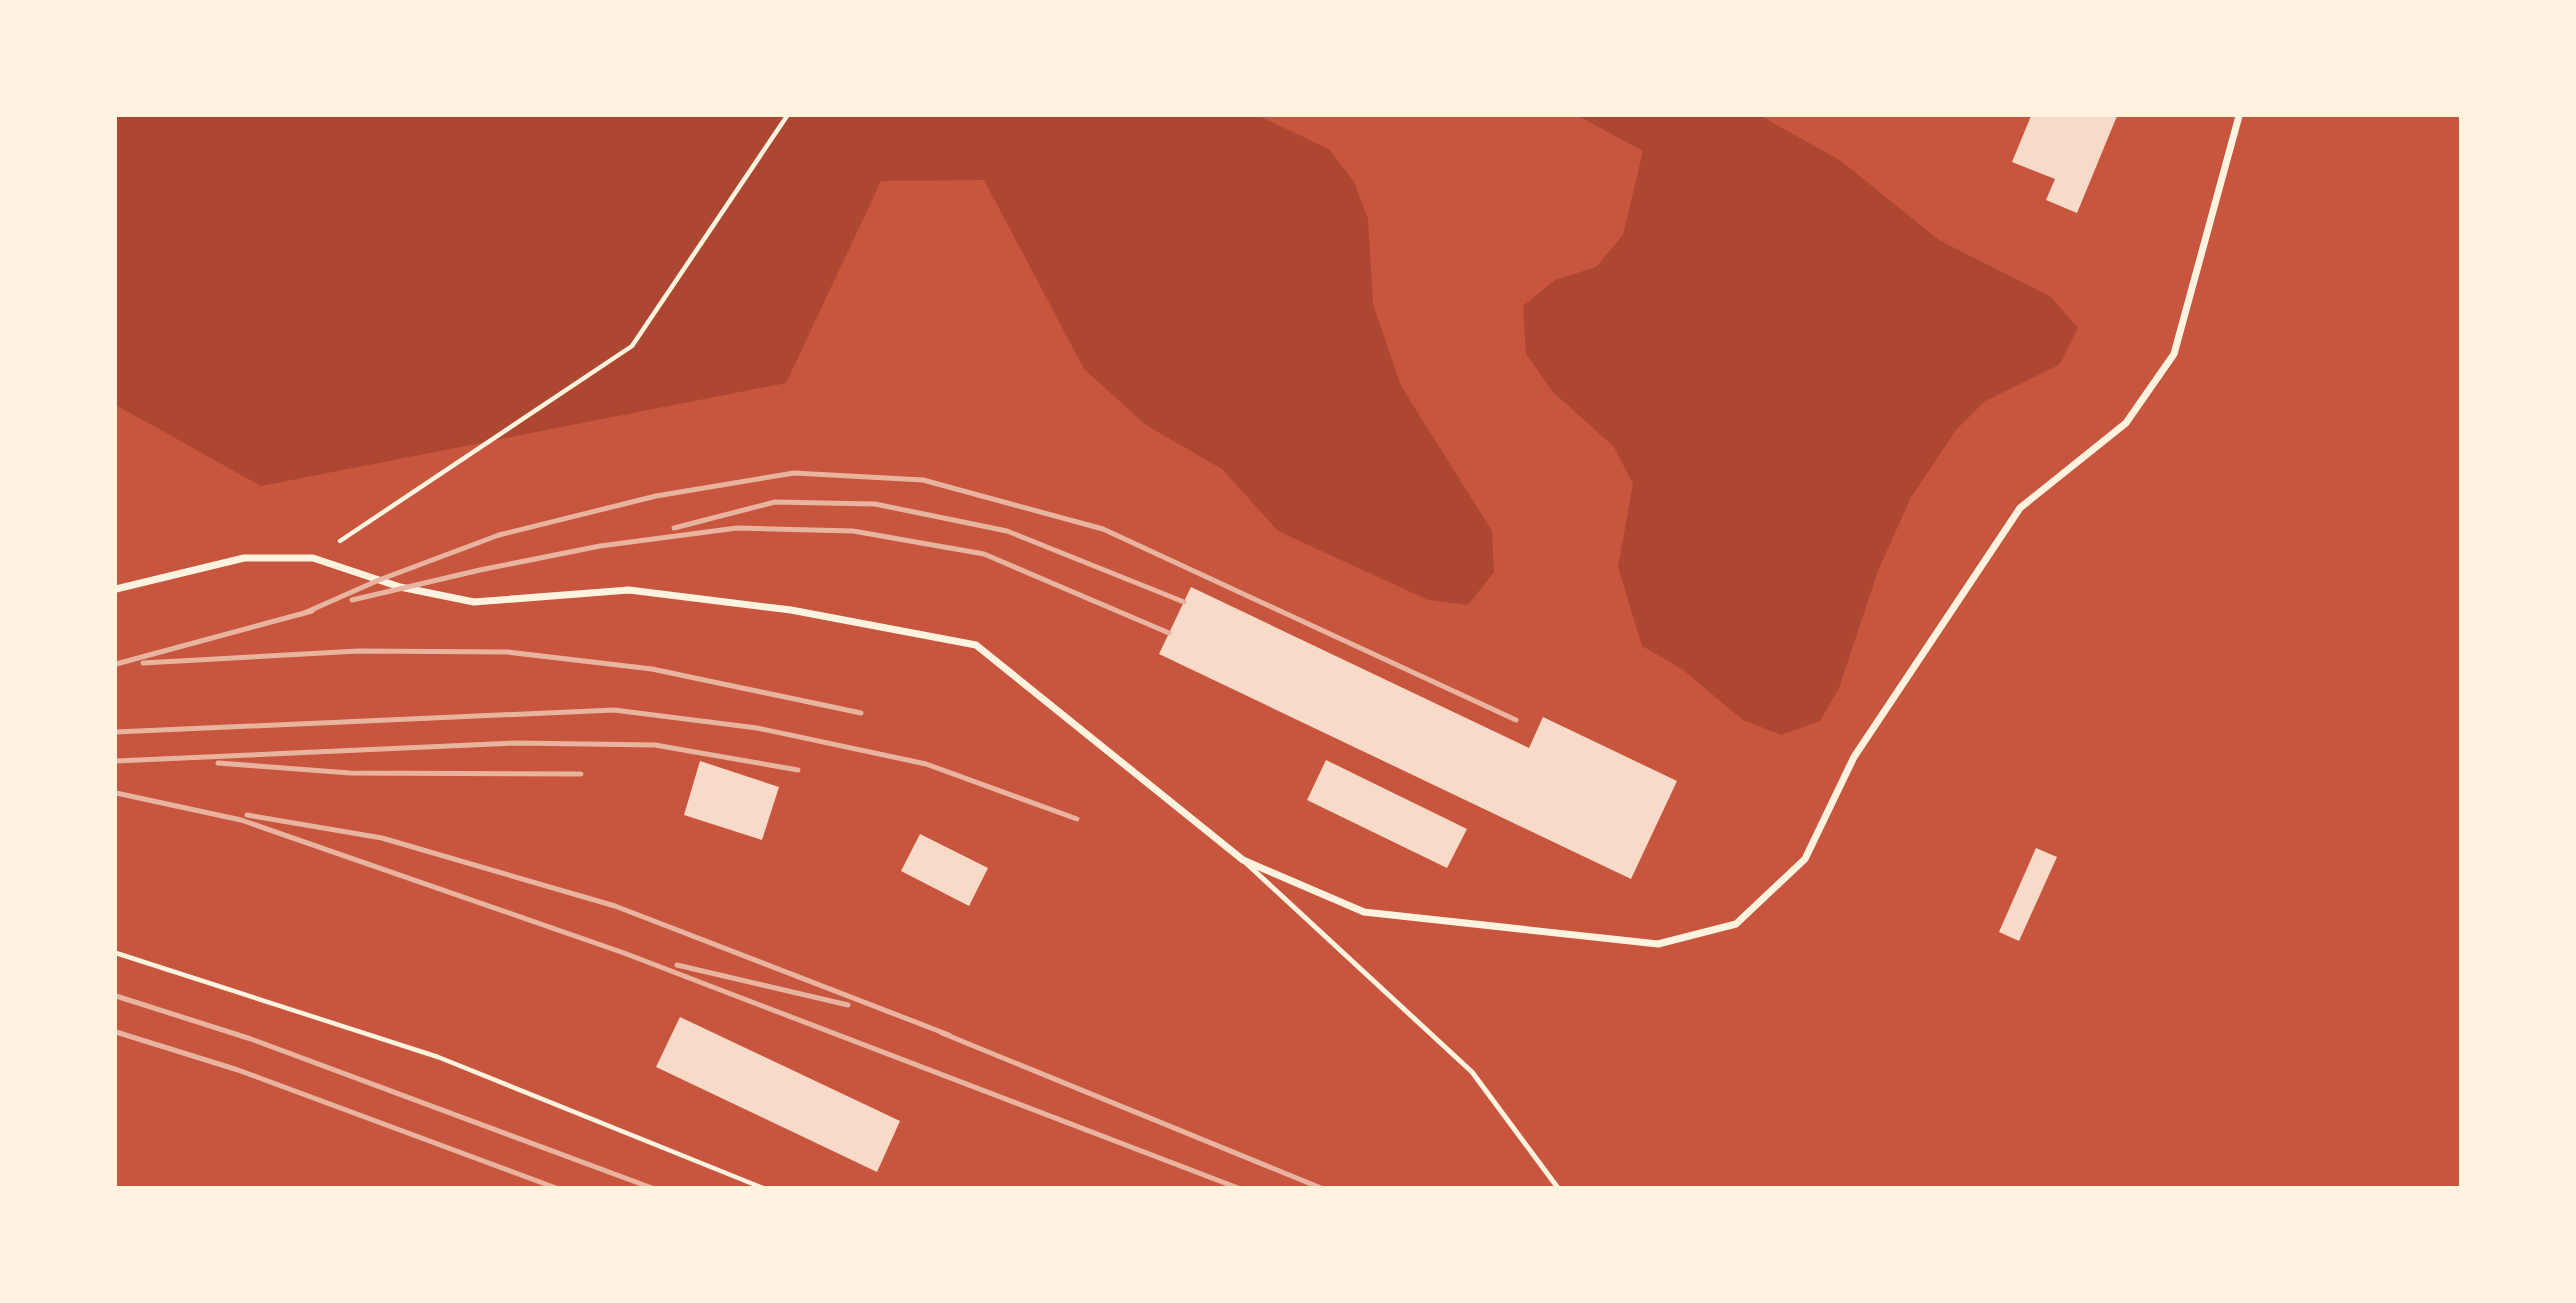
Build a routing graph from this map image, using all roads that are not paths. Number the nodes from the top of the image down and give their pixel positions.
1 (2239, 116) edge
2 (116, 589) edge
3 (1243, 860) junction
4 (1558, 1188) edge

1 - 3 street
2 - 3 street
3 - 4 lane

